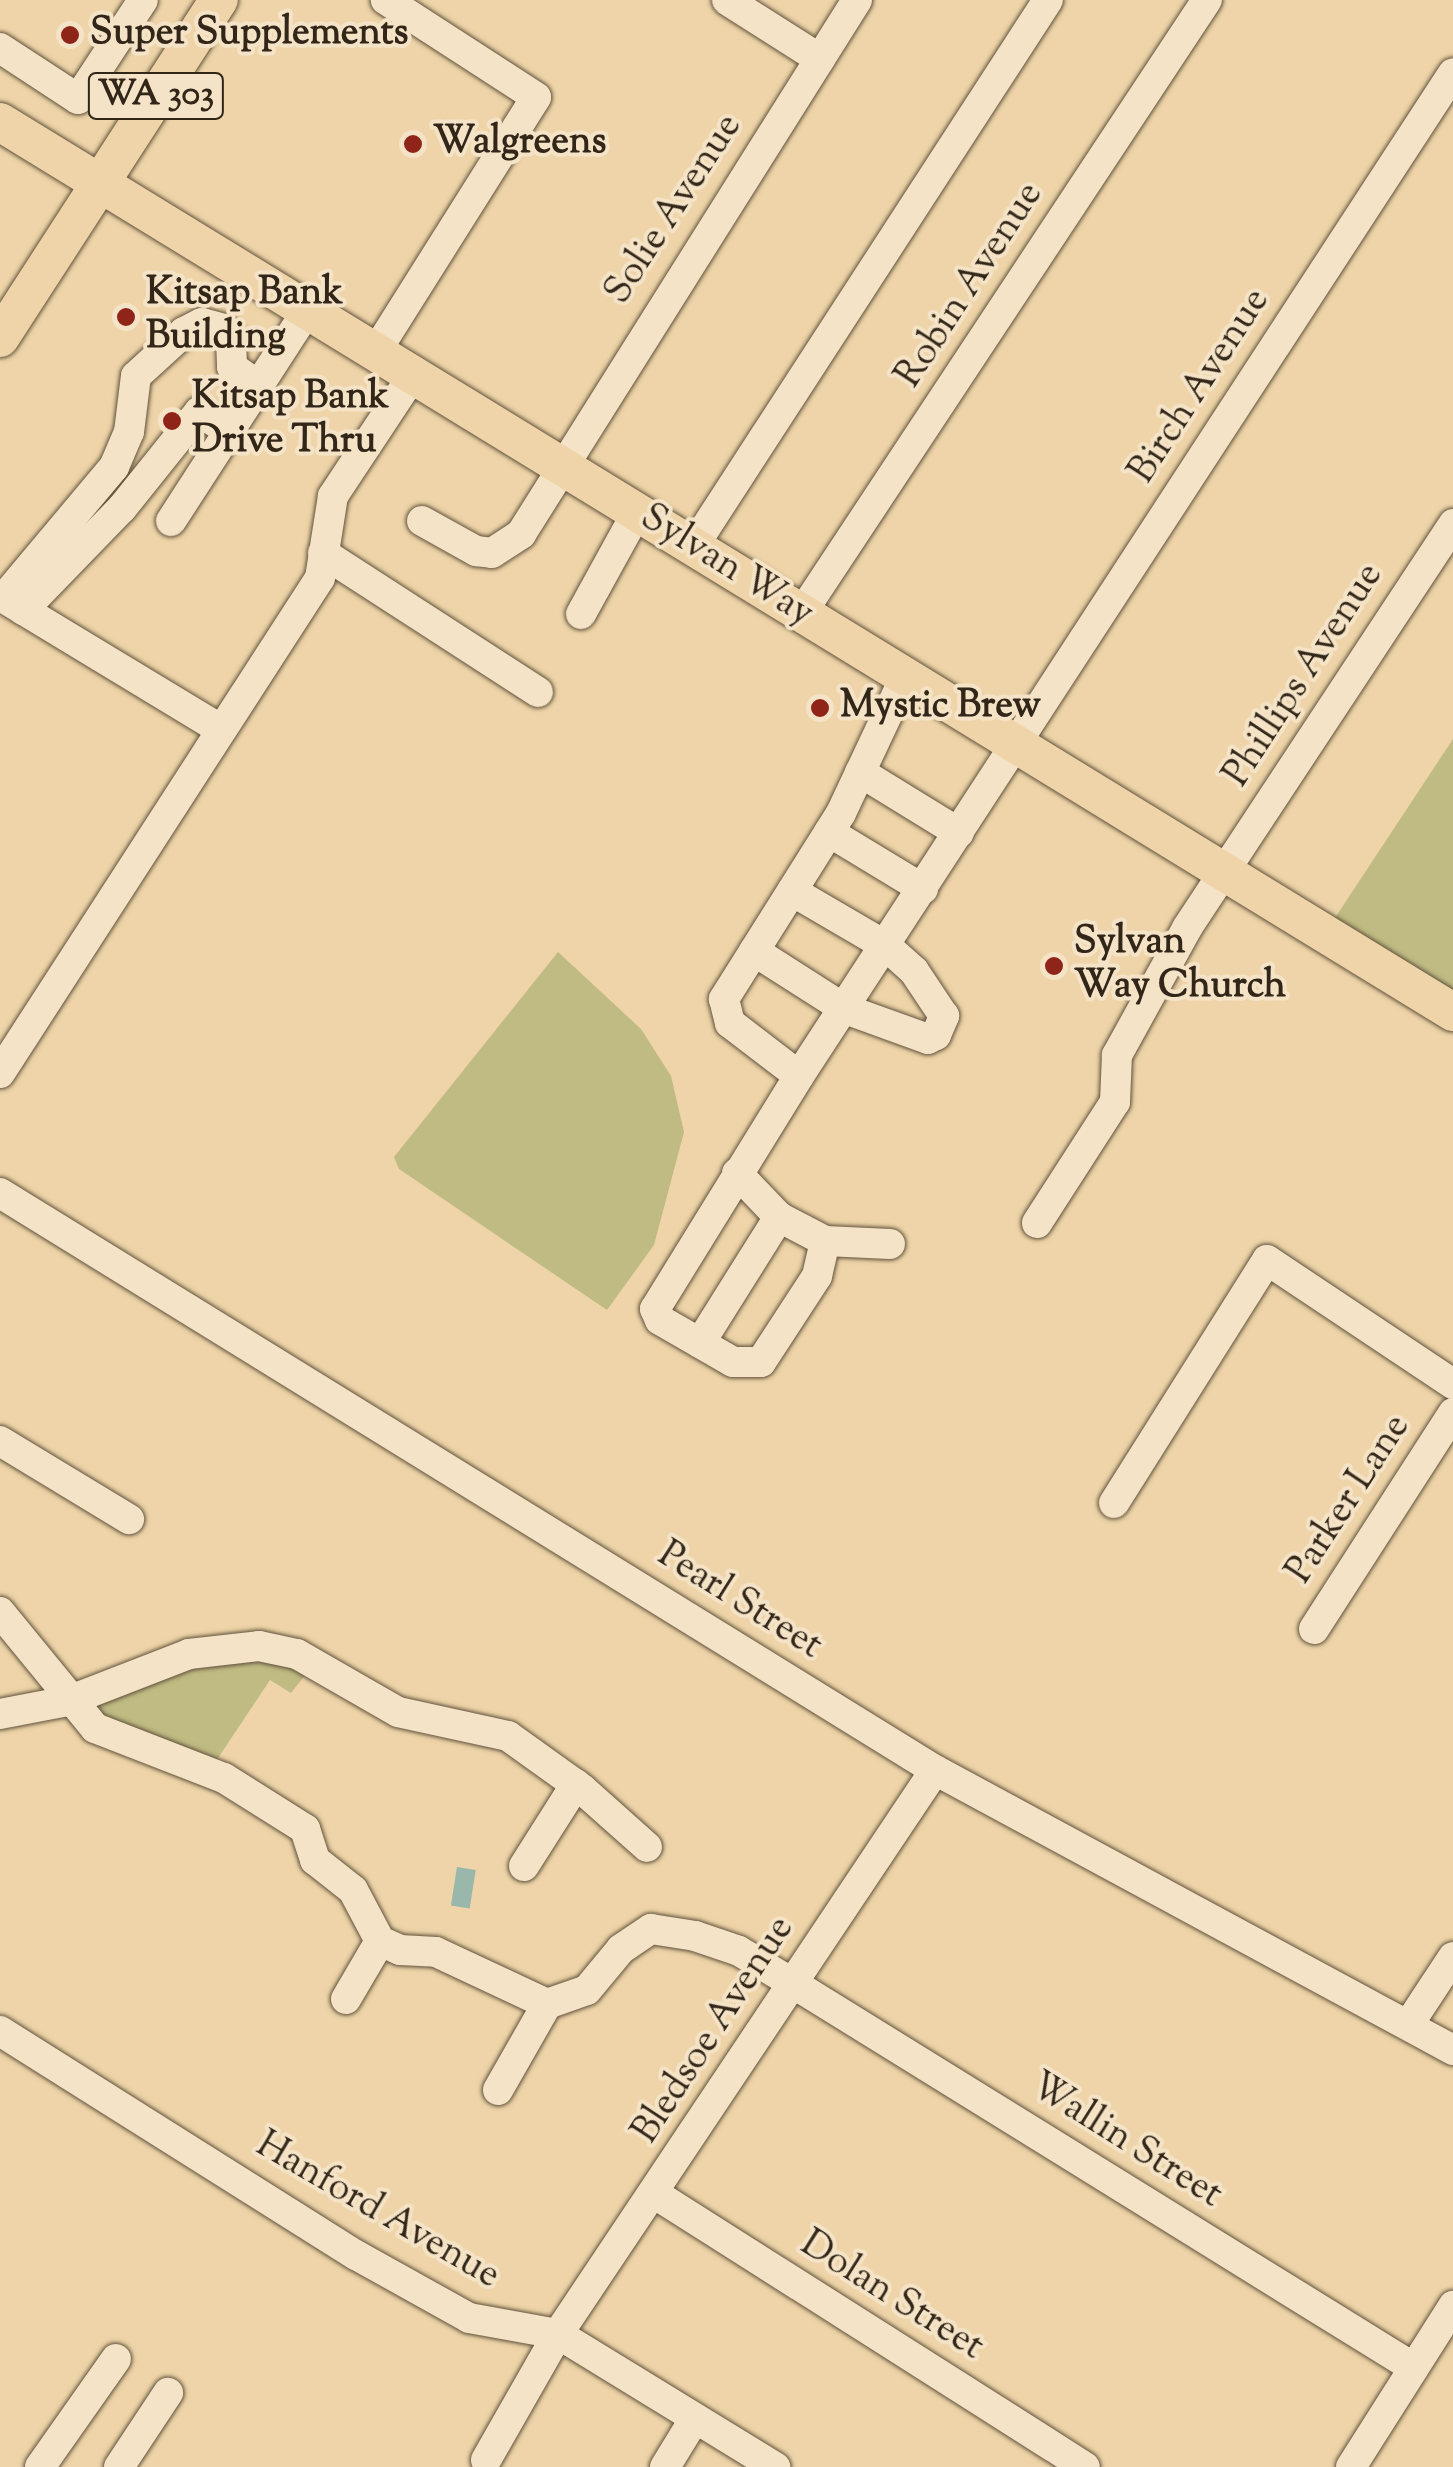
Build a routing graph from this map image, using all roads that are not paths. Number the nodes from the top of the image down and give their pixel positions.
1 (143, 0) edge
2 (219, 0) edge
3 (386, 0) edge
4 (727, 0) edge
5 (857, 0) edge
6 (1048, 0) edge
7 (1207, 0) edge
8 (0, 48) edge
9 (820, 58) junction
10 (1453, 74) edge
11 (0, 122) edge
12 (98, 185) junction
13 (307, 312) junction
14 (4, 324) edge
15 (375, 353) junction
16 (413, 375) junction
17 (259, 386) junction
18 (230, 431) junction
19 (560, 464) junction
20 (637, 512) junction
21 (170, 521) dead end
22 (422, 521) dead end
23 (1453, 524) edge
24 (693, 547) junction
25 (323, 553) junction
26 (9, 601) edge
27 (581, 614) dead end
28 (801, 614) junction
29 (905, 677) junction
30 (538, 692) dead end
31 (218, 728) junction
32 (1016, 744) junction
33 (860, 772) junction
34 (829, 832) junction
35 (959, 833) junction
36 (1226, 872) junction
37 (923, 889) junction
38 (792, 892) junction
39 (886, 946) junction
40 (754, 951) junction
41 (845, 1009) junction
42 (1453, 1012) edge
43 (0, 1073) edge
44 (799, 1076) junction
45 (737, 1173) junction
46 (0, 1194) edge
47 (779, 1216) junction
48 (1037, 1223) dead end
49 (824, 1241) junction
50 (890, 1244) dead end
51 (700, 1343) junction
52 (1453, 1384) edge
53 (1453, 1413) edge
54 (0, 1441) edge
55 (1114, 1503) dead end
56 (129, 1519) dead end
57 (0, 1612) edge
58 (1314, 1630) dead end
59 (75, 1698) junction
60 (0, 1714) edge
61 (935, 1770) junction
62 (576, 1784) junction
63 (647, 1847) dead end
64 (524, 1866) dead end
65 (380, 1941) junction
66 (1453, 1957) edge
67 (794, 1984) junction
68 (346, 1999) dead end
69 (547, 2004) junction
70 (1409, 2024) junction
71 (0, 2031) edge
72 (1453, 2050) edge
73 (498, 2090) dead end
74 (655, 2194) junction
75 (1453, 2306) edge
76 (558, 2334) junction
77 (116, 2359) dead end
78 (1414, 2368) junction
79 (168, 2393) dead end
80 (695, 2418) junction
81 (486, 2460) dead end
82 (40, 2467) edge
83 (119, 2467) edge
84 (664, 2467) edge
85 (775, 2467) edge
86 (1085, 2467) edge
87 (1351, 2467) edge

1 - 8 street
2 - 12 main road, WA 303
3 - 15 street
4 - 9 street
5 - 9 street, Solie Avenue
6 - 24 street
7 - 28 street, Robin Avenue
9 - 19 street, Solie Avenue
10 - 32 street, Birch Avenue
11 - 12 main road, Sylvan Way
12 - 13 main road, Sylvan Way
12 - 14 main road, WA 303
13 - 15 main road, Sylvan Way
13 - 17 street
15 - 16 main road, Sylvan Way
16 - 19 main road, Sylvan Way
16 - 25 street
17 - 18 street
17 - 26 street
18 - 21 street
18 - 26 street
19 - 20 main road, Sylvan Way
19 - 22 street, Solie Avenue
20 - 24 main road, Sylvan Way
20 - 27 street
23 - 36 street, Phillips Avenue
24 - 28 main road, Sylvan Way
25 - 30 street
25 - 31 street
26 - 31 street
28 - 29 main road, Sylvan Way
29 - 32 main road, Sylvan Way
29 - 33 street
31 - 43 street
32 - 35 street, Birch Avenue
32 - 36 main road, Sylvan Way
33 - 34 street
33 - 35 street
34 - 37 street
34 - 38 street
35 - 37 street, Birch Avenue
36 - 42 main road, Sylvan Way
36 - 48 street, Phillips Avenue
37 - 39 street, Birch Avenue
38 - 39 street
38 - 40 street
39 - 41 street, Birch Avenue
39 - 41 street
40 - 41 street
40 - 44 street
41 - 44 street, Birch Avenue
44 - 45 street, Birch Avenue
45 - 47 street
45 - 51 street, Birch Avenue
46 - 61 street, Pearl Street
47 - 49 street
47 - 51 street
49 - 50 street
49 - 51 street, Birch Avenue
52 - 55 street
53 - 58 street, Parker Lane
54 - 56 street
57 - 59 street
59 - 60 street
59 - 62 street
59 - 65 street
61 - 67 street, Bledsoe Avenue
61 - 70 street, Pearl Street
62 - 63 street
62 - 64 street
65 - 68 street
65 - 69 street
66 - 70 street
67 - 69 street, Wallin Street
67 - 74 street, Bledsoe Avenue
67 - 78 street, Wallin Street
69 - 73 street
70 - 72 street, Pearl Street
71 - 76 street, Hanford Avenue
74 - 76 street, Bledsoe Avenue
74 - 86 street, Dolan Street
75 - 78 street
76 - 80 street, Hanford Avenue
76 - 81 street, Bledsoe Avenue
77 - 82 street
78 - 87 street
79 - 83 street
80 - 84 street
80 - 85 street, Hanford Avenue

